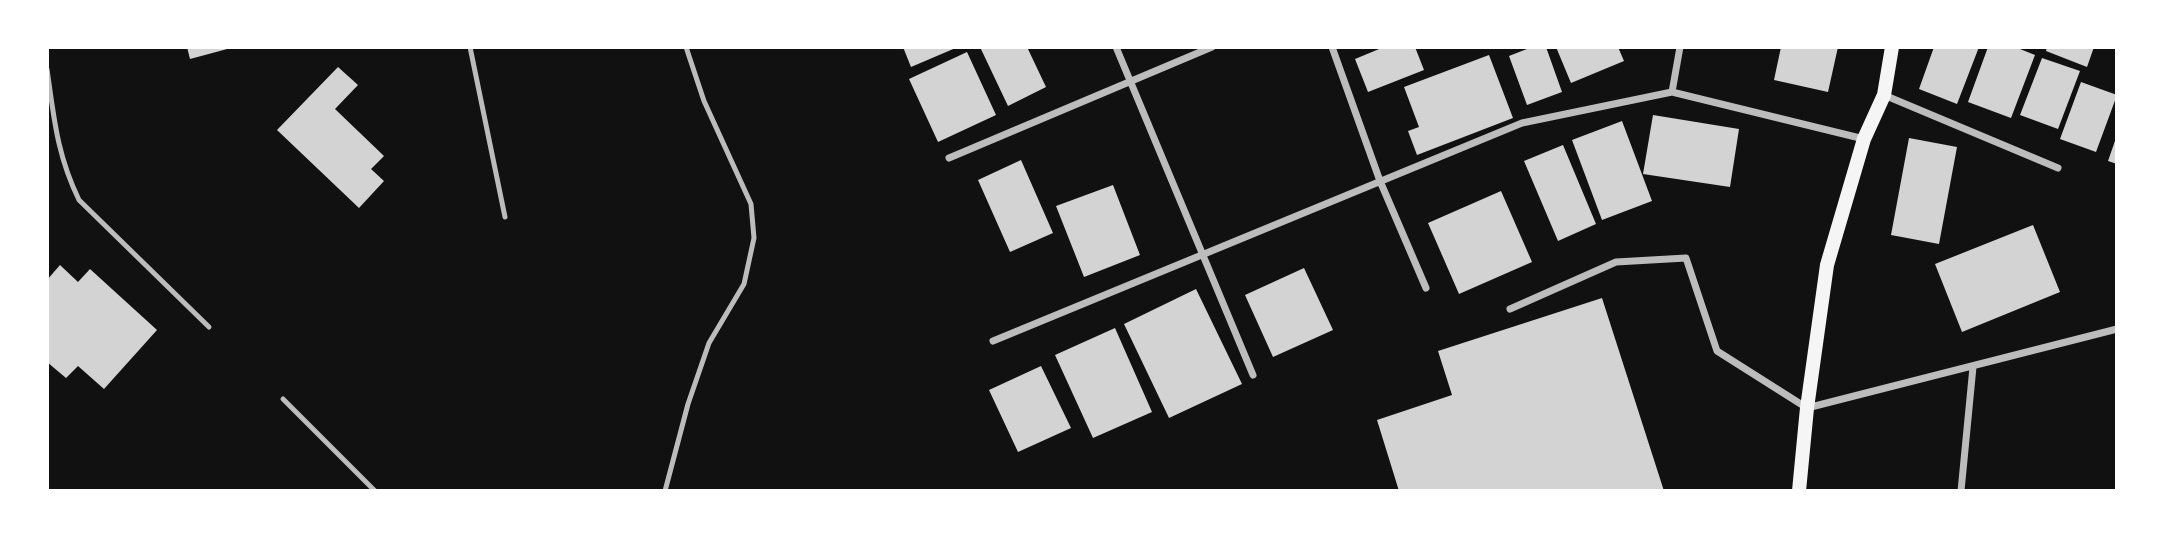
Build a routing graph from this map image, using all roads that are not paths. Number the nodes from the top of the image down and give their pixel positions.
1 (470, 47) edge
2 (687, 47) edge
3 (1116, 47) edge
4 (1212, 47) edge
5 (1332, 47) edge
6 (1680, 47) edge
7 (1892, 47) edge
8 (47, 69) edge
9 (1131, 81) junction
10 (1672, 92) junction
11 (1884, 95) junction
12 (1864, 139) junction
13 (949, 158) dead end
14 (2058, 168) dead end
15 (1380, 181) junction
16 (505, 217) dead end
17 (1205, 255) junction
18 (1426, 288) dead end
19 (1510, 309) dead end
20 (209, 327) dead end
21 (2117, 329) edge
22 (993, 341) dead end
23 (1973, 367) junction
24 (1253, 375) dead end
25 (283, 399) dead end
26 (1807, 408) junction
27 (374, 491) edge
28 (664, 491) edge
29 (1799, 491) edge
30 (1961, 491) edge

1 - 16 lane
2 - 28 lane
3 - 9 street
4 - 9 street
5 - 15 street
6 - 10 street
7 - 11 main road
8 - 20 lane
9 - 13 street
9 - 17 street
10 - 12 street
10 - 15 street
11 - 12 main road
11 - 14 street
12 - 26 main road
15 - 17 street
15 - 18 street
17 - 22 street
17 - 24 street
19 - 26 street
21 - 23 street
23 - 26 street
23 - 30 street
25 - 27 lane
26 - 29 main road

